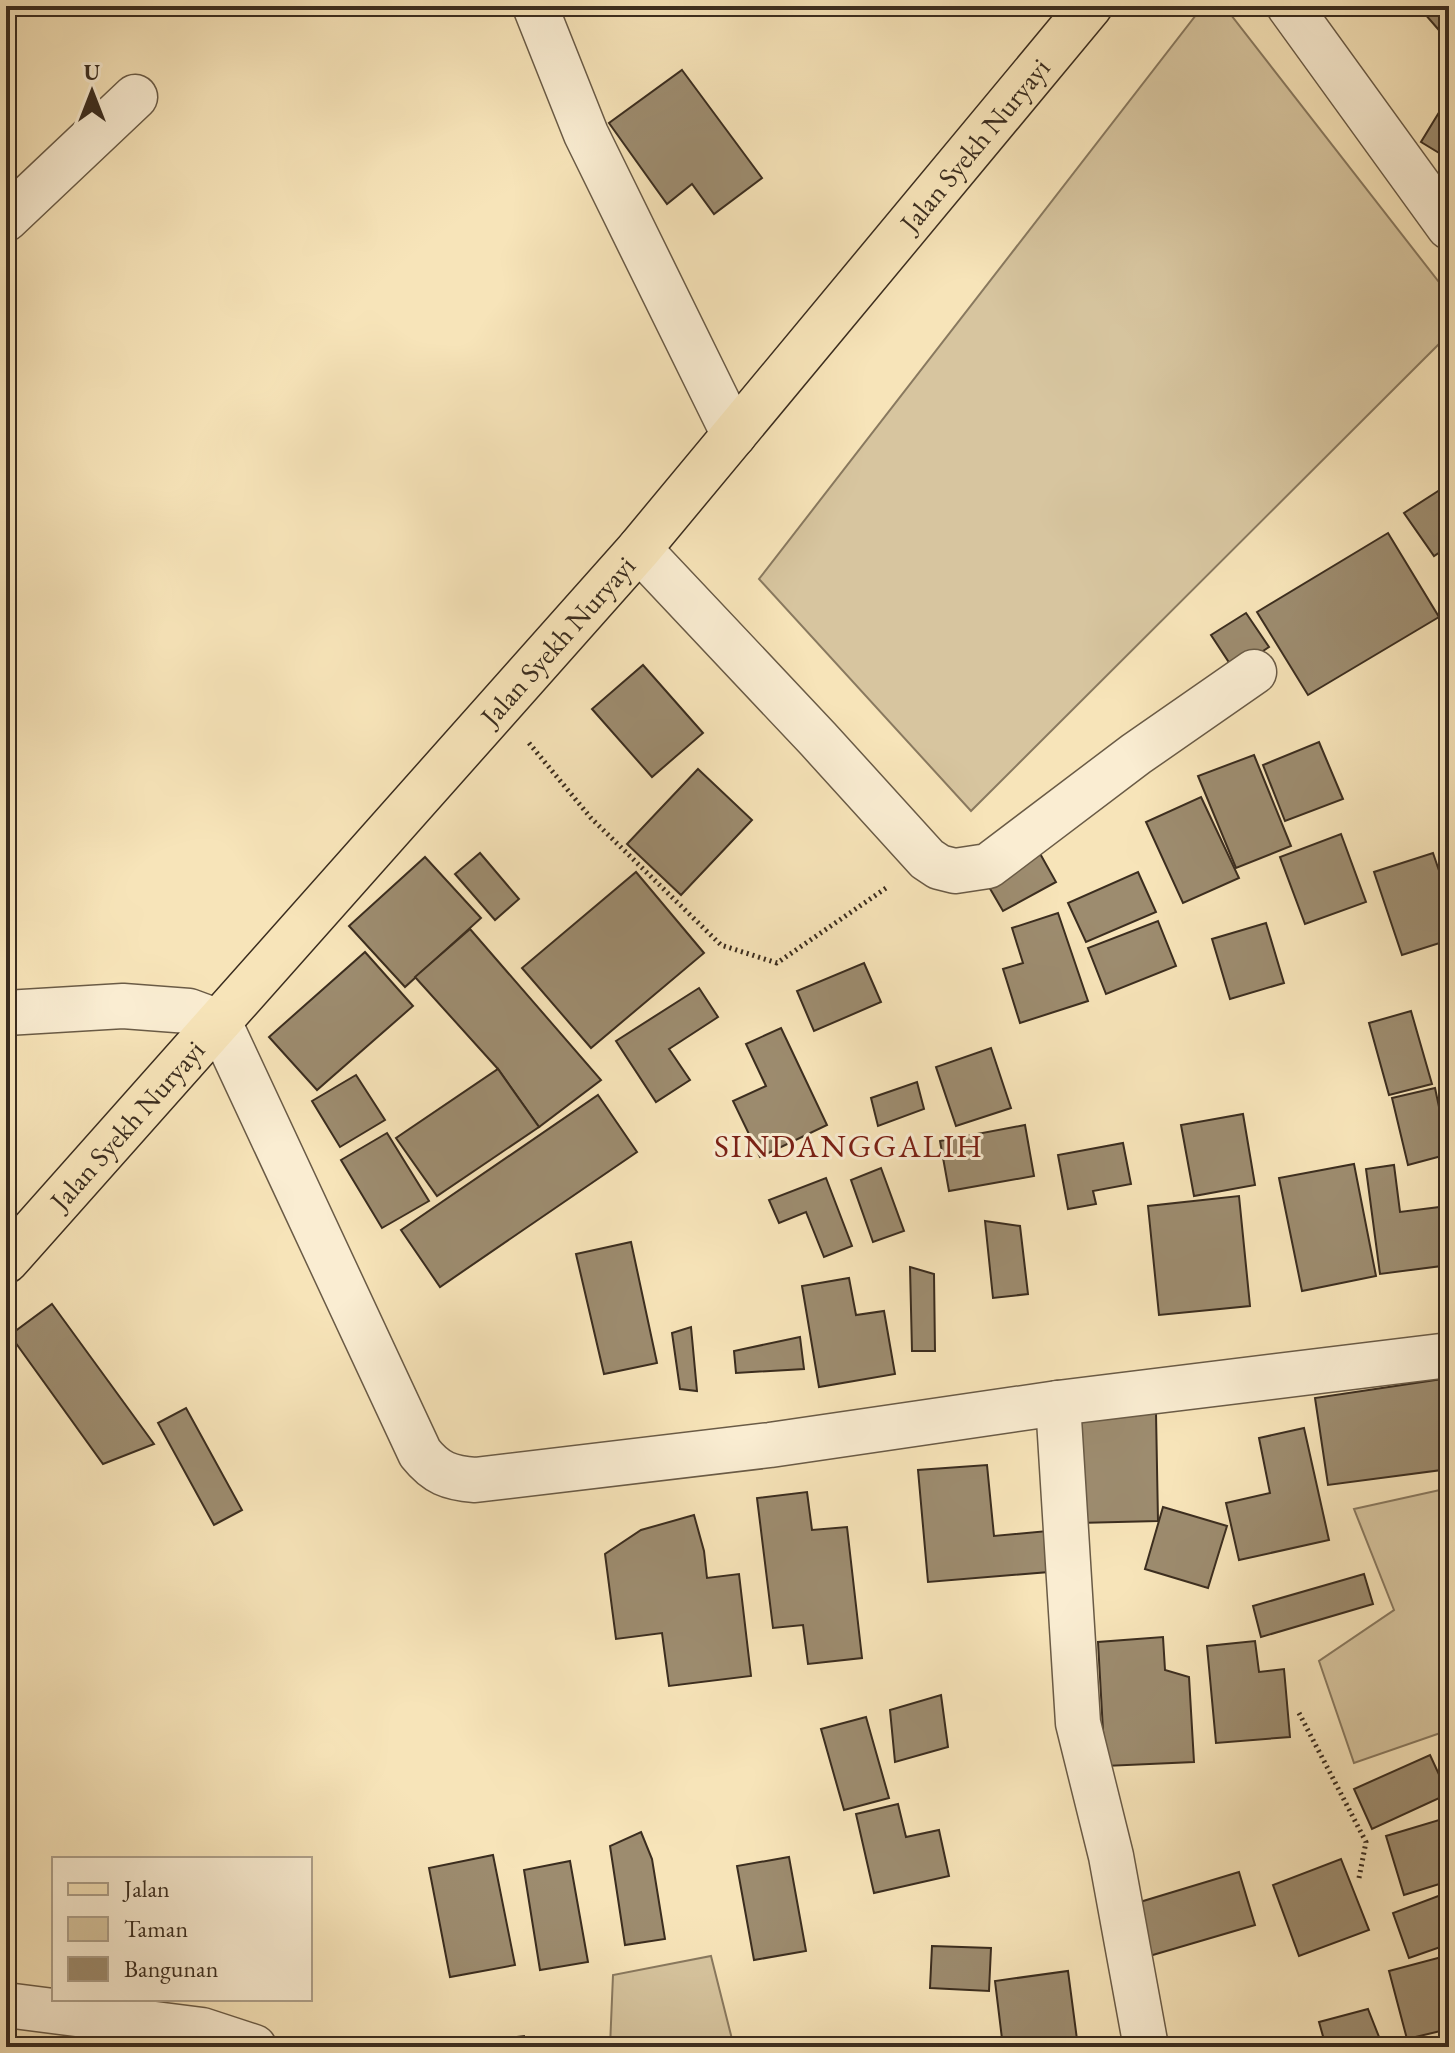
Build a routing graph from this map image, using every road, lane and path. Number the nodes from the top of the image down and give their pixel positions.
1 (535, 6) edge
2 (1090, 6) edge
3 (1289, 6) edge
4 (135, 97) dead end
5 (6, 219) edge
6 (1449, 227) edge
7 (734, 435) junction
8 (639, 549) junction
9 (1254, 672) dead end
10 (498, 705) junction
11 (927, 859) junction
12 (6, 1013) edge
13 (219, 1022) junction
14 (6, 1261) edge
15 (1449, 1355) edge
16 (1058, 1403) junction
17 (1299, 1713) dead end
18 (1359, 1878) dead end
19 (6, 2005) edge
20 (254, 2047) edge
21 (1146, 2047) edge

1 - 7 street
2 - 7 main road, Jalan Syekh Nuryayi
3 - 6 street
4 - 5 street
7 - 8 main road, Jalan Syekh Nuryayi
8 - 10 main road, Jalan Syekh Nuryayi
8 - 11 street
9 - 11 street
10 - 11 path
10 - 13 main road, Jalan Syekh Nuryayi
12 - 13 street
13 - 14 main road, Jalan Syekh Nuryayi
13 - 16 street
15 - 16 street
16 - 21 street
17 - 18 path
19 - 20 street

